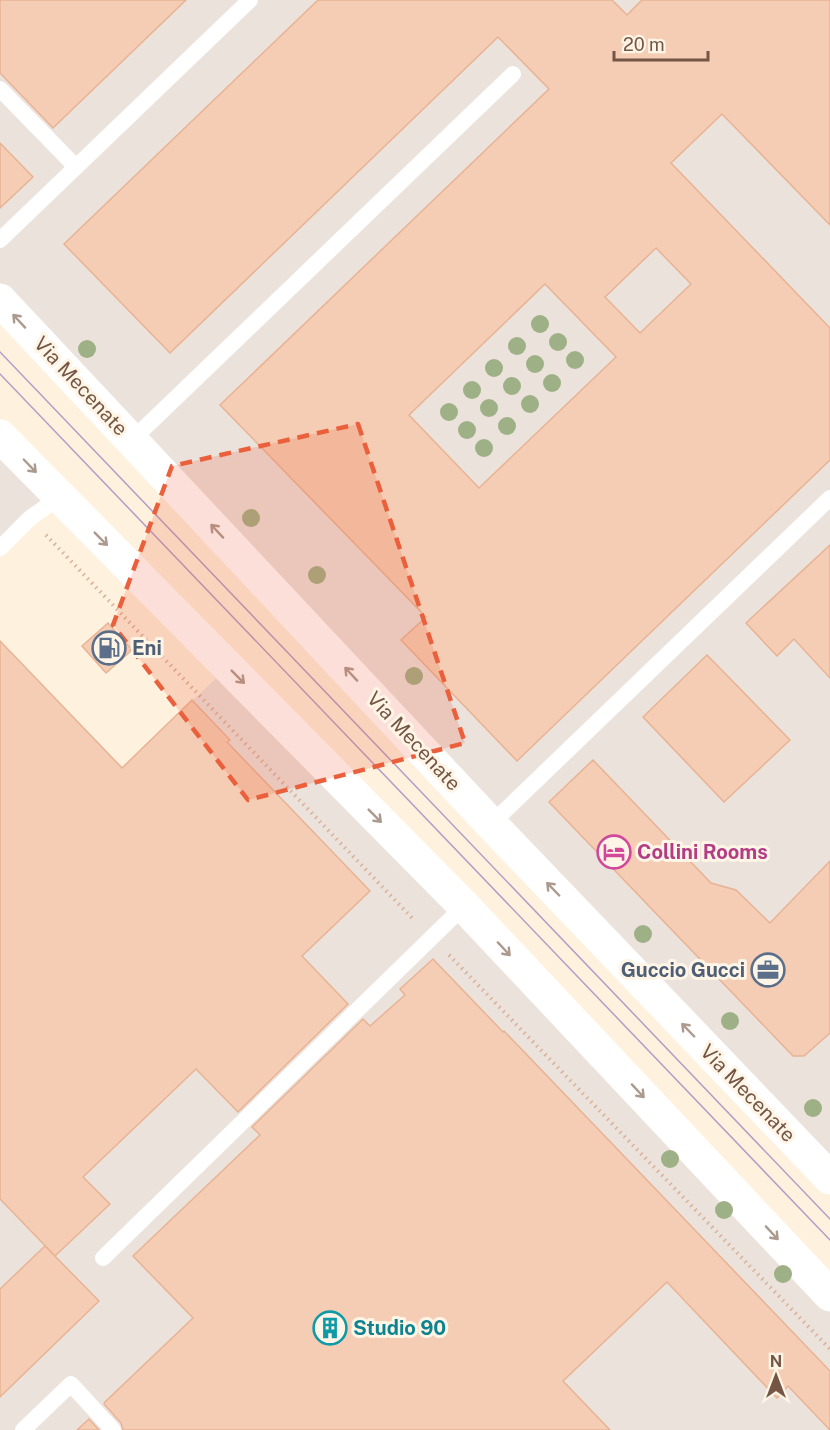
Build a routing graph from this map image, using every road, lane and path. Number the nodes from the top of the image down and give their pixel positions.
1 (250, 0) edge
2 (513, 74) dead end
3 (0, 89) edge
4 (76, 167) junction
5 (0, 240) edge
6 (0, 300) edge
7 (0, 436) edge
8 (132, 440) junction
9 (60, 497) junction
10 (830, 498) edge
11 (39, 528) dead end
12 (0, 548) edge
13 (491, 824) junction
14 (464, 906) junction
15 (417, 923) dead end
16 (448, 955) dead end
17 (830, 1178) edge
18 (103, 1258) dead end
19 (830, 1295) edge
20 (830, 1349) edge
21 (23, 1430) edge
22 (113, 1430) edge

1 - 4 lane
2 - 8 lane
3 - 4 lane
4 - 5 lane
8 -> 6 main road, Via Mecenate
7 -> 9 main road
13 -> 8 main road, Via Mecenate
9 - 12 lane
9 -> 14 main road
10 - 13 lane
11 - 15 path
17 -> 13 main road, Via Mecenate
14 - 18 lane
14 -> 19 main road
16 - 20 path
21 - 22 lane

